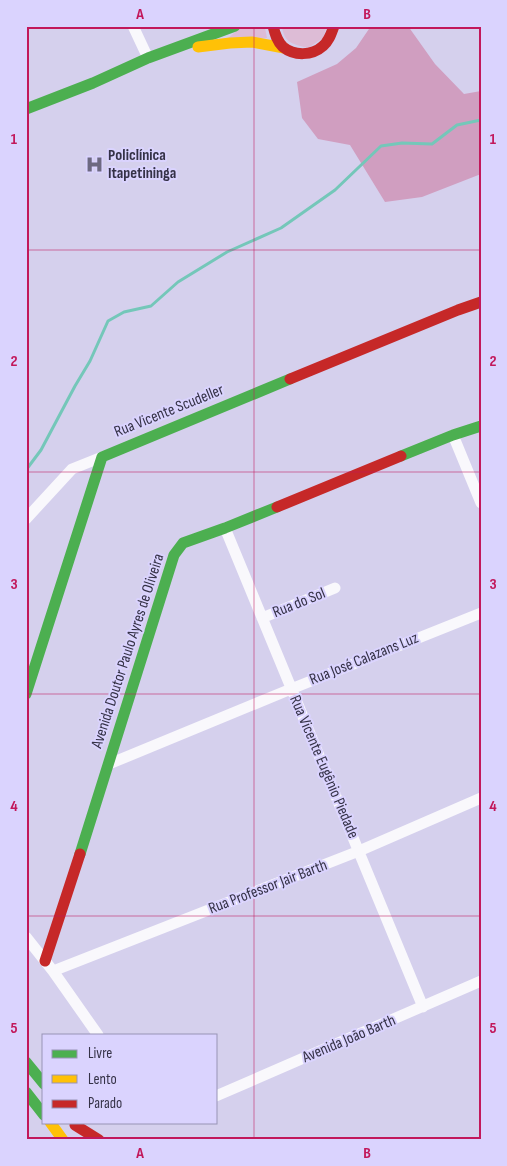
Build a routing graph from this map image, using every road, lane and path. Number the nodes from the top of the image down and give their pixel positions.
1 (133, 26) edge
2 (235, 26) edge
3 (273, 26) edge
4 (334, 27) edge
5 (284, 48) junction
6 (169, 51) junction
7 (148, 58) junction
8 (26, 109) edge
9 (481, 302) edge
10 (481, 426) edge
11 (453, 435) junction
12 (102, 457) junction
13 (481, 503) edge
14 (26, 519) edge
15 (225, 528) junction
16 (335, 588) dead end
17 (481, 613) edge
18 (262, 618) junction
19 (291, 689) junction
20 (26, 694) edge
21 (109, 764) junction
22 (481, 798) edge
23 (359, 851) junction
24 (26, 937) edge
25 (44, 961) junction
26 (52, 971) junction
27 (481, 982) edge
28 (423, 1007) junction
29 (97, 1034) edge
30 (26, 1062) edge
31 (42, 1082) edge
32 (26, 1092) edge
33 (218, 1095) edge
34 (42, 1112) edge
35 (51, 1124) edge
36 (74, 1124) edge
37 (63, 1140) edge
38 (87, 1140) edge
39 (99, 1140) edge

1 - 7 street
2 - 6 main road
3 - 5 main road
4 - 5 main road
5 - 6 main road
6 - 7 main road
7 - 8 main road
9 - 12 main road, Rua Vicente Scudeller
10 - 11 main road, Avenida Doutor Paulo Ayres de Oliveira
11 - 13 street
11 - 15 main road, Avenida Doutor Paulo Ayres de Oliveira
12 - 14 street
12 - 20 main road, Rua Vicente Scudeller
15 - 18 street, Rua Vicente Eugênio Piedade
15 - 21 main road, Avenida Doutor Paulo Ayres de Oliveira
16 - 18 street, Rua do Sol
17 - 19 street, Rua José Calazans Luz
18 - 19 street, Rua Vicente Eugênio Piedade
19 - 21 street, Rua José Calazans Luz
19 - 23 street, Rua Vicente Eugênio Piedade
21 - 25 main road, Avenida Doutor Paulo Ayres de Oliveira
22 - 23 street, Rua Professor Jair Barth
23 - 26 street, Rua Professor Jair Barth
23 - 28 street, Rua Vicente Eugênio Piedade
24 - 25 street
25 - 26 street
26 - 29 street
27 - 28 street, Avenida João Barth
28 - 33 street, Avenida João Barth
30 - 31 main road
32 - 34 main road
35 - 37 main road
36 - 38 main road
36 - 39 main road

